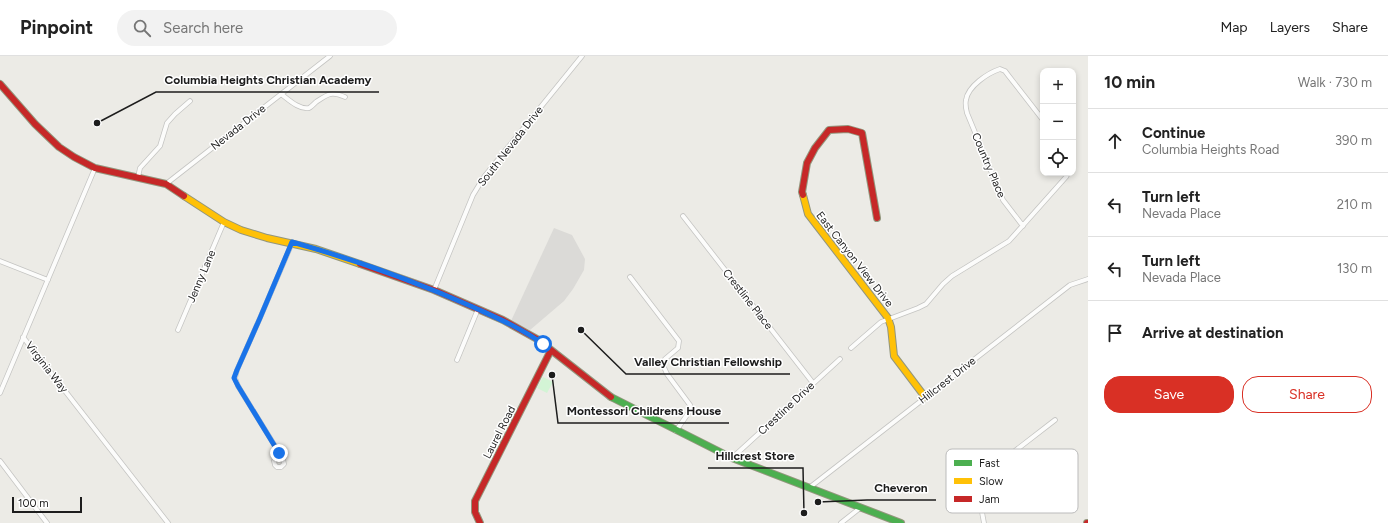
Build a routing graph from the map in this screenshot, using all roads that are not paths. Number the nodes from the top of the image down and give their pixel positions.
1 (330, 56) edge
2 (582, 56) edge
3 (0, 84) edge
4 (281, 94) junction
5 (345, 97) dead end
6 (190, 101) dead end
7 (1040, 116) edge
8 (95, 168) junction
9 (1066, 176) edge
10 (138, 177) junction
11 (166, 184) junction
12 (683, 216) dead end
13 (877, 218) dead end
14 (224, 222) junction
15 (1023, 226) junction
16 (292, 242) junction
17 (0, 262) edge
18 (630, 277) dead end
19 (1088, 279) edge
20 (48, 280) junction
21 (434, 290) junction
22 (478, 309) junction
23 (888, 318) junction
24 (178, 330) dead end
25 (23, 337) junction
26 (851, 348) dead end
27 (551, 350) junction
28 (840, 358) dead end
29 (457, 360) dead end
30 (813, 383) junction
31 (0, 393) edge
32 (925, 397) junction
33 (1055, 420) dead end
34 (676, 431) junction
35 (1017, 449) edge
36 (279, 453) dead end
37 (732, 458) junction
38 (0, 461) edge
39 (809, 488) junction
40 (860, 508) junction
41 (982, 513) edge
42 (47, 523) edge
43 (168, 523) edge
44 (480, 523) edge
45 (841, 523) edge
46 (901, 523) edge
47 (984, 523) edge

1 - 4 street, Nevada Drive
2 - 21 street, South Nevada Drive
3 - 8 street
4 - 5 street
4 - 11 street, Nevada Drive
6 - 10 street
7 - 15 street, Country Place
8 - 10 street
8 - 20 street, Virginia Way
9 - 15 street
10 - 11 street
11 - 14 street
12 - 30 street, Crestline Place
13 - 23 street, East Canyon View Drive
14 - 16 street
14 - 24 street, Jenny Lane
15 - 23 street
16 - 21 street
16 - 36 street
17 - 20 street
18 - 34 street
19 - 32 street, Hillcrest Drive
20 - 25 street, Virginia Way
21 - 22 street
22 - 27 street
22 - 29 street
23 - 26 street
23 - 32 street, East Canyon View Drive
25 - 31 street
25 - 43 street, Virginia Way
27 - 34 street
27 - 44 street, Laurel Road
28 - 30 street, Crestline Drive
30 - 37 street, Crestline Drive
32 - 39 street, Hillcrest Drive
33 - 35 street
34 - 37 street
37 - 39 street
38 - 42 street
39 - 40 street
40 - 45 street
40 - 46 street
41 - 47 street

